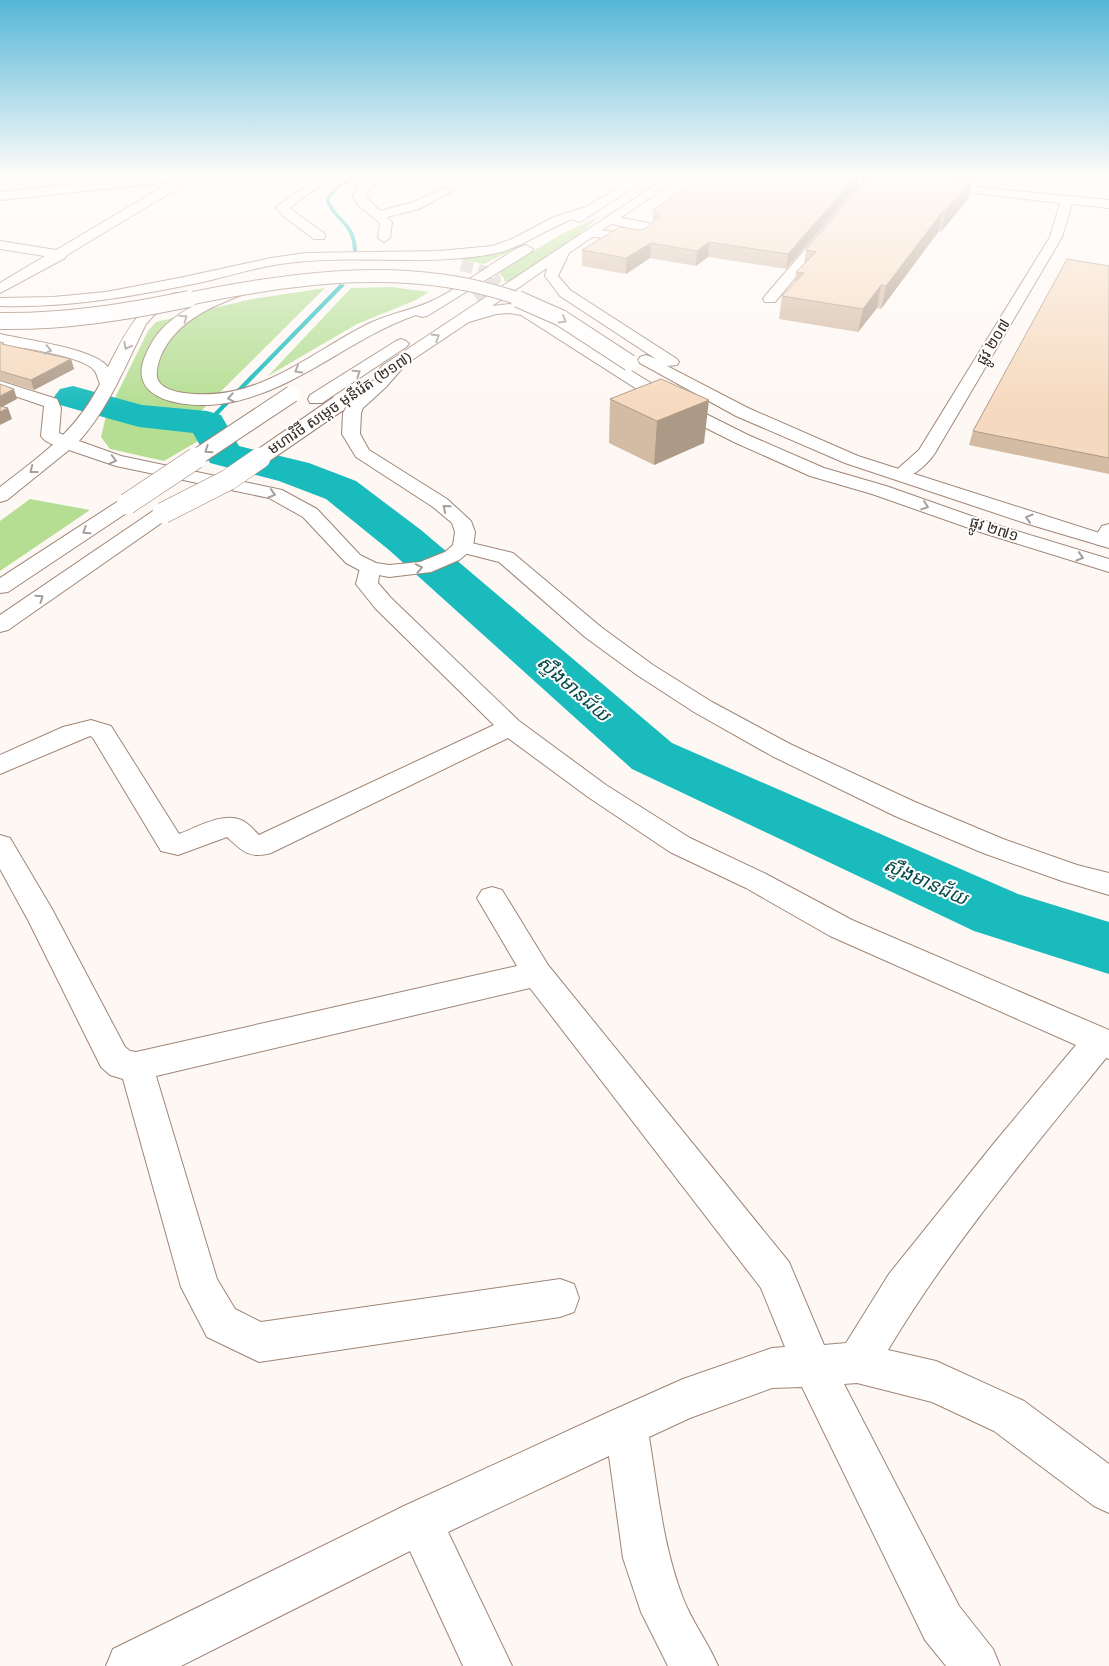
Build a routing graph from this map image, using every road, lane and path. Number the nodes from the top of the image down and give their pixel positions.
1 (563, 252) edge
2 (46, 253) edge
3 (64, 253) edge
4 (457, 253) tunnel mouth
5 (520, 253) edge
6 (562, 253) edge
7 (809, 253) edge
8 (1047, 253) edge
9 (60, 255) junction
10 (461, 265) tunnel mouth
11 (217, 279) junction
12 (247, 282) junction
13 (0, 289) edge
14 (475, 297) tunnel mouth
15 (770, 299) dead end
16 (0, 302) edge
17 (436, 304) junction
18 (0, 310) edge
19 (465, 318) junction
20 (0, 321) edge
21 (0, 339) edge
22 (380, 339) dead end
23 (402, 359) junction
24 (638, 361) junction
25 (0, 386) edge
26 (105, 388) junction
27 (296, 392) dead end
28 (67, 443) junction
29 (901, 474) junction
30 (879, 490) junction
31 (2, 494) edge
32 (163, 513) junction
33 (1107, 538) edge
34 (462, 548) junction
35 (1109, 566) edge
36 (371, 568) junction
37 (0, 587) edge
38 (0, 626) edge
39 (510, 727) junction
40 (0, 765) edge
41 (0, 845) edge
42 (1109, 884) edge
43 (492, 898) dead end
44 (537, 974) junction
45 (1104, 1044) edge
46 (136, 1066) junction
47 (560, 1298) dead end
48 (857, 1363) junction
49 (813, 1366) junction
50 (626, 1426) junction
51 (1109, 1491) edge
52 (420, 1522) junction
53 (130, 1666) edge
54 (488, 1666) edge
55 (694, 1666) edge
56 (976, 1666) edge

1 - 29 main road
2 - 9 main road
3 - 9 main road
4 - 11 main road
5 - 17 main road, មហាវិថី សម្តេច មុនីរ៉េត (២១៧)
6 - 19 main road, មហាវិថី សម្តេច មុនីរ៉េត (២១៧)
7 - 15 main road
8 - 29 main road, ផ្លូវ ២០៧
9 - 13 main road
10 - 11 main road
11 - 12 main road
11 - 16 main road
11 - 18 main road
11 -> 26 main road
17 -> 12 main road, bridge
12 - 20 main road, bridge
12 - 24 main road, bridge
32 -> 14 main road, bridge
17 - 22 main road, មហាវិថី សម្តេច មុនីរ៉េត (២១៧)
23 -> 19 main road, មហាវិថី សម្តេច មុនីរ៉េត (២១៧)
19 - 30 main road
21 -> 26 main road
23 - 32 main road, មហាវិថី សម្តេច មុនីរ៉េត (២១៧), bridge
34 -> 23 main road
24 - 29 main road
24 - 30 main road
25 - 28 main road
26 - 28 main road
27 -> 37 main road, មហាវិថី សម្តេច មុនីរ៉េត (២១៧), bridge
28 -> 31 main road
28 -> 36 main road
33 -> 29 main road, ផ្លូវ ២៧១
30 -> 35 main road, ផ្លូវ ២៧១
38 -> 32 main road, មហាវិថី សម្តេច មុនីរ៉េត (២១៧)
36 -> 34 main road
34 - 42 main road
36 - 39 main road
39 - 40 main road
39 - 45 main road
41 - 46 main road
43 - 44 main road
44 - 46 main road
44 - 49 main road
45 - 48 main road
46 - 47 main road
48 - 49 main road
48 - 51 main road
49 - 50 main road
49 - 56 main road
50 - 52 main road
50 - 55 main road
52 - 53 main road
52 - 54 main road

